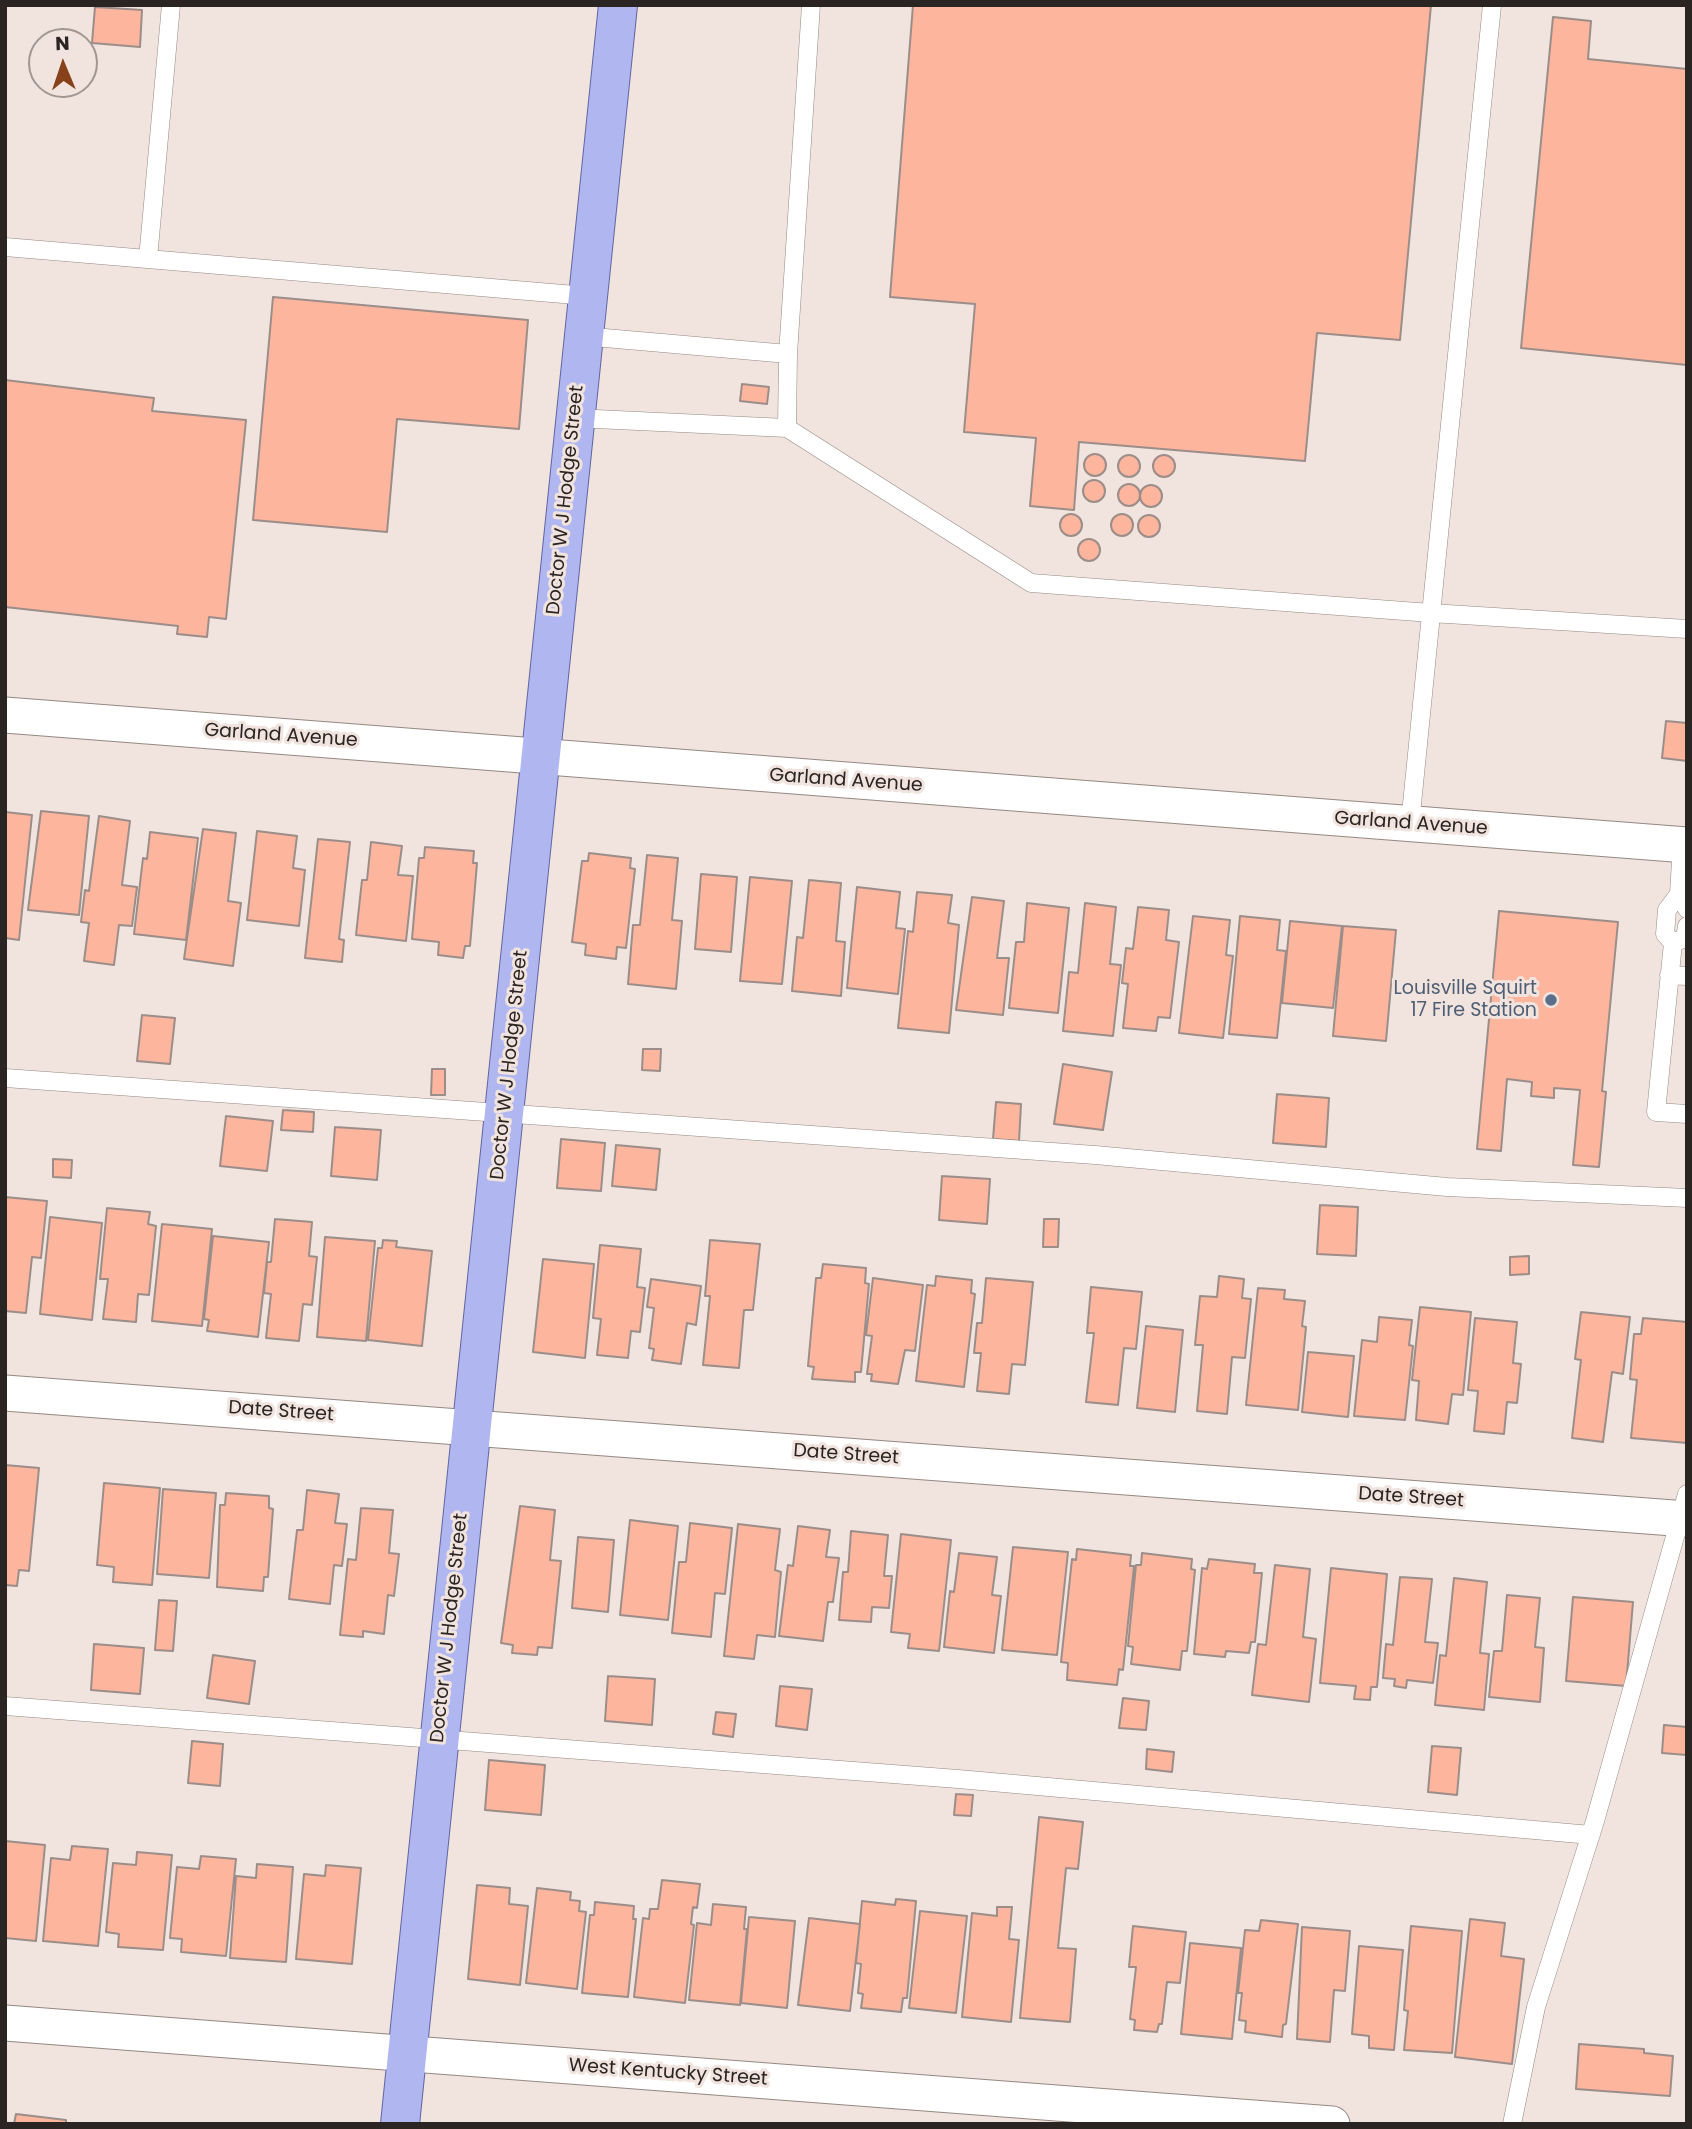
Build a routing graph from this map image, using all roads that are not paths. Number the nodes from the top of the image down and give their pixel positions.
1 (171, 5) edge
2 (618, 5) edge
3 (811, 5) edge
4 (1492, 5) edge
5 (5, 247) edge
6 (148, 260) junction
7 (587, 296) junction
8 (582, 336) junction
9 (788, 354) junction
10 (574, 418) junction
11 (786, 428) junction
12 (1431, 613) junction
13 (1687, 629) edge
14 (5, 715) edge
15 (541, 756) junction
16 (1410, 824) junction
17 (1684, 845) edge
18 (1683, 901) edge
19 (1687, 926) edge
20 (1673, 943) junction
21 (1678, 975) edge
22 (5, 1078) edge
23 (1687, 1114) edge
24 (505, 1115) junction
25 (1687, 1198) edge
26 (5, 1393) edge
27 (472, 1426) junction
28 (1684, 1511) edge
29 (5, 1706) edge
30 (439, 1739) junction
31 (1591, 1835) junction
32 (5, 2023) edge
33 (407, 2053) junction
34 (400, 2124) edge
35 (1332, 2124) edge
36 (1512, 2124) edge

1 - 6 lane
2 - 7 main road, Doctor W J Hodge Street
3 - 9 lane
4 - 12 lane
5 - 6 lane
6 - 7 lane
7 - 8 main road, Doctor W J Hodge Street
8 - 9 lane
8 - 10 main road, Doctor W J Hodge Street
9 - 11 lane
10 - 11 lane
10 - 15 main road, Doctor W J Hodge Street
11 - 12 lane
12 - 13 lane
12 - 16 lane
14 - 15 street, Garland Avenue
15 - 16 street, Garland Avenue
15 - 24 main road, Doctor W J Hodge Street
16 - 17 street, Garland Avenue
17 - 18 lane
18 - 20 lane
19 - 20 lane
20 - 21 lane
21 - 23 lane
22 - 24 lane
24 - 25 lane
24 - 27 main road, Doctor W J Hodge Street
26 - 27 street, Date Street
27 - 28 street, Date Street
27 - 30 main road, Doctor W J Hodge Street
28 - 31 lane
29 - 30 lane
30 - 31 lane
30 - 33 main road, Doctor W J Hodge Street
31 - 36 lane
32 - 33 street, West Kentucky Street
33 - 34 main road, Doctor W J Hodge Street
33 - 35 street, West Kentucky Street

